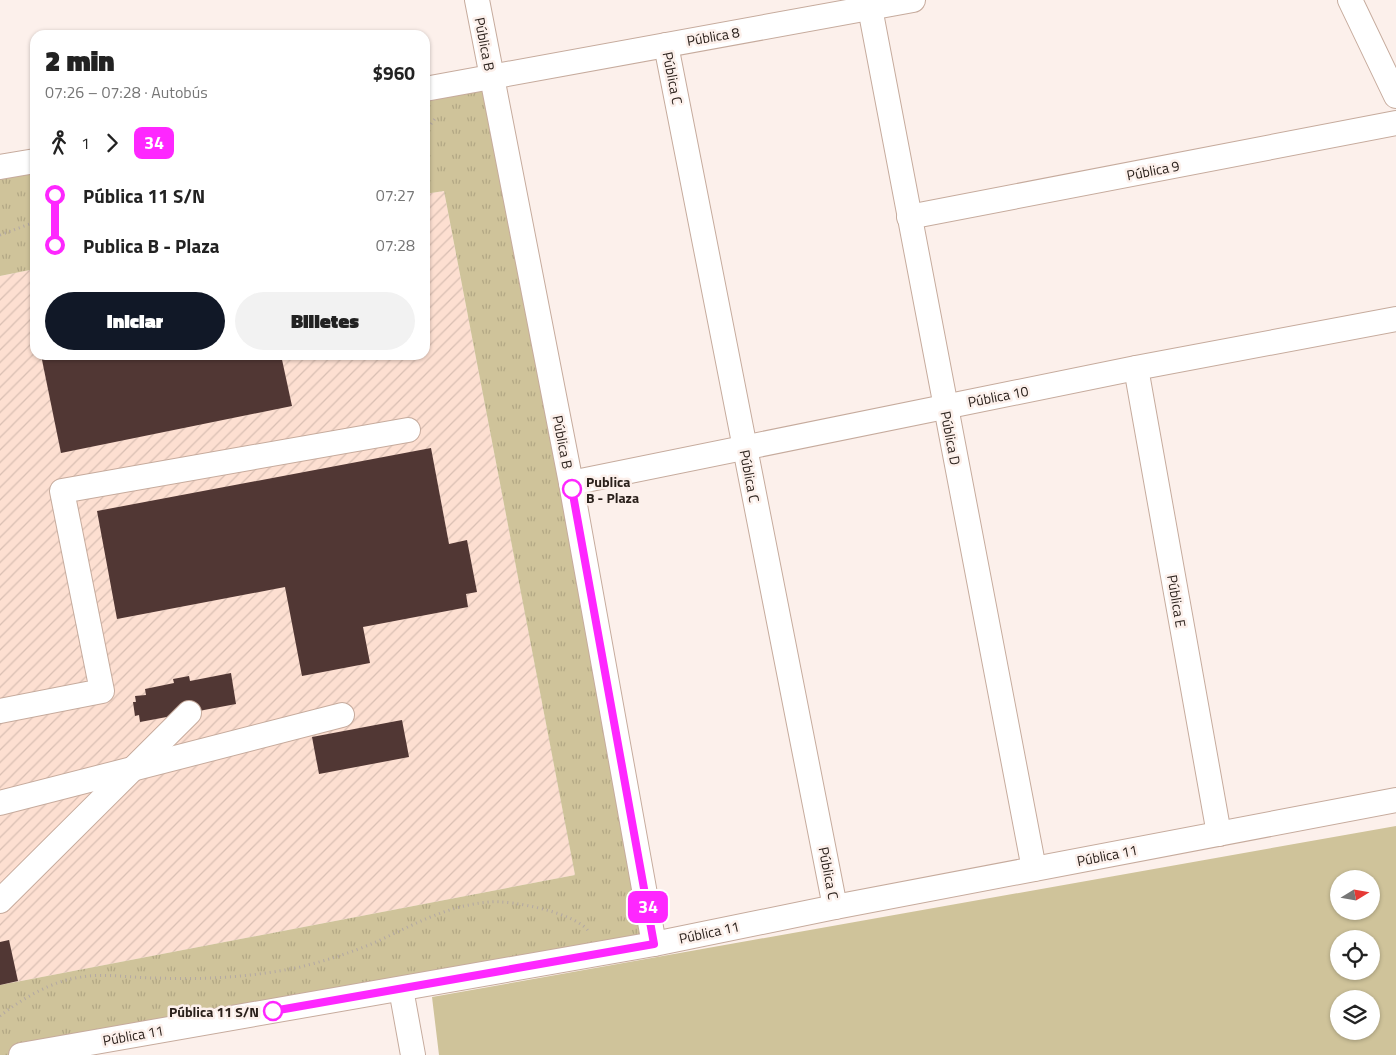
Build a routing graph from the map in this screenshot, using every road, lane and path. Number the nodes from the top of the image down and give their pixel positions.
1 (477, 0) edge
2 (913, 0) edge
3 (1350, 0) edge
4 (870, 8) junction
5 (666, 45) junction
6 (491, 77) junction
7 (430, 88) edge
8 (1396, 96) edge
9 (437, 116) dead end
10 (1396, 123) edge
11 (430, 125) edge
12 (30, 161) edge
13 (0, 167) edge
14 (909, 217) junction
15 (30, 224) edge
16 (0, 235) edge
17 (1396, 319) edge
18 (1136, 368) junction
19 (945, 406) junction
20 (408, 430) dead end
21 (744, 447) junction
22 (571, 483) junction
23 (0, 711) edge
24 (189, 713) dead end
25 (342, 715) dead end
26 (133, 768) junction
27 (1396, 800) edge
28 (0, 803) edge
29 (1219, 834) junction
30 (1034, 869) junction
31 (0, 901) edge
32 (835, 907) junction
33 (654, 944) junction
34 (594, 954) junction
35 (401, 989) junction
36 (0, 1016) edge
37 (84, 1049) edge
38 (21, 1055) edge
39 (413, 1055) edge

1 - 6 street, Pública B
2 - 4 street, Pública 8
3 - 8 street
4 - 5 street, Pública 8
4 - 14 street, Pública D
5 - 6 street, Pública 8
5 - 21 street, Pública C
6 - 7 street, Pública 8
6 - 22 street, Pública B
9 - 11 path
10 - 14 street, Pública 9
12 - 13 street
14 - 19 street, Pública D
15 - 16 path
17 - 18 street, Pública 10
18 - 19 street, Pública 10
18 - 29 street, Pública E
19 - 21 street, Pública 10
19 - 30 street, Pública D
20 - 23 street
21 - 22 street, Pública 10
21 - 32 street, Pública C
22 - 33 street, Pública B
24 - 26 street
25 - 26 street
26 - 28 street
26 - 31 street
27 - 29 street, Pública 11
29 - 30 street, Pública 11
30 - 32 street, Pública 11
32 - 33 street, Pública 11
33 - 34 street, Pública 11
34 - 35 street, Pública 11
34 - 36 path
35 - 37 street, Pública 11
35 - 39 street
37 - 38 street, Pública 11

